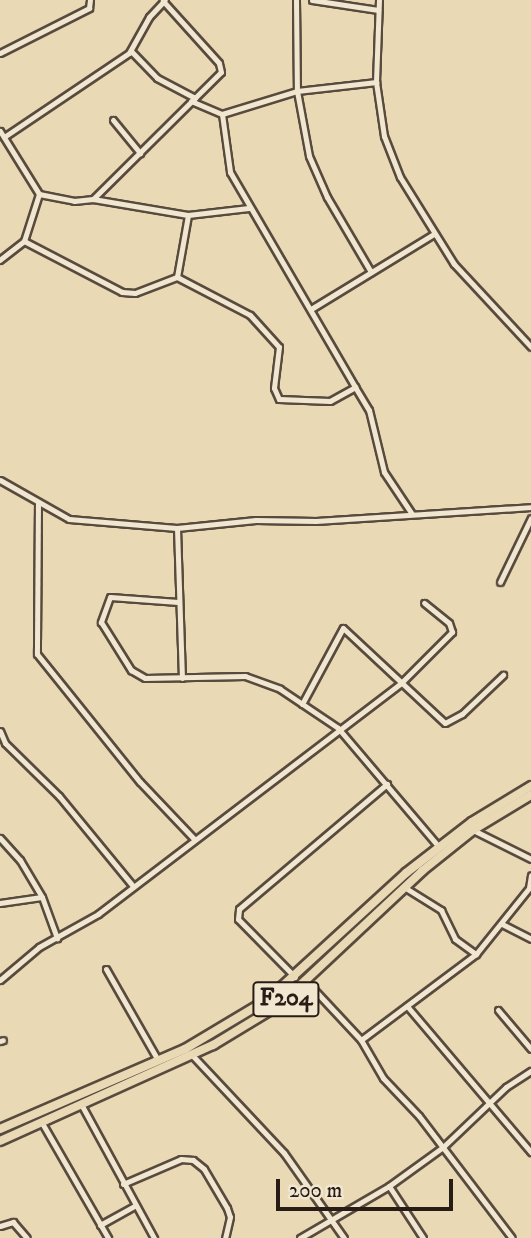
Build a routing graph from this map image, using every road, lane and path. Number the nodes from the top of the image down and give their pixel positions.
1 (90, 0) edge
2 (296, 0) edge
3 (312, 0) edge
4 (379, 0) edge
5 (164, 1) edge
6 (378, 10) junction
7 (131, 51) junction
8 (0, 52) edge
9 (376, 82) junction
10 (297, 91) junction
11 (193, 99) junction
12 (222, 114) junction
13 (113, 120) dead end
14 (2, 134) edge
15 (140, 153) junction
16 (39, 194) junction
17 (93, 199) junction
18 (249, 208) junction
19 (188, 215) junction
20 (434, 234) junction
21 (24, 241) junction
22 (0, 260) edge
23 (371, 272) junction
24 (177, 277) junction
25 (311, 309) junction
26 (531, 347) edge
27 (355, 387) junction
28 (0, 480) edge
29 (38, 502) junction
30 (531, 507) edge
31 (412, 514) junction
32 (531, 518) edge
33 (177, 528) junction
34 (500, 582) dead end
35 (178, 602) junction
36 (424, 603) dead end
37 (503, 675) dead end
38 (182, 678) junction
39 (402, 682) junction
40 (302, 704) junction
41 (338, 728) junction
42 (0, 731) edge
43 (387, 784) junction
44 (531, 786) edge
45 (531, 795) edge
46 (473, 830) junction
47 (0, 838) edge
48 (194, 839) junction
49 (439, 847) junction
50 (531, 860) edge
51 (531, 874) edge
52 (133, 886) junction
53 (404, 887) junction
54 (42, 897) junction
55 (0, 904) edge
56 (502, 924) junction
57 (57, 937) junction
58 (531, 939) edge
59 (476, 954) junction
60 (106, 969) dead end
61 (295, 977) junction
62 (0, 980) edge
63 (307, 982) junction
64 (407, 1006) junction
65 (498, 1010) dead end
66 (361, 1040) junction
67 (531, 1049) edge
68 (192, 1055) junction
69 (158, 1060) junction
70 (531, 1071) edge
71 (81, 1104) junction
72 (492, 1104) junction
73 (42, 1123) junction
74 (0, 1129) edge
75 (0, 1141) edge
76 (443, 1147) junction
77 (531, 1153) edge
78 (122, 1184) junction
79 (389, 1186) junction
80 (134, 1206) junction
81 (332, 1221) junction
82 (100, 1225) junction
83 (0, 1226) edge
84 (504, 1231) junction
85 (27, 1238) edge
86 (108, 1238) edge
87 (154, 1238) edge
88 (225, 1238) edge
89 (300, 1238) edge
90 (344, 1238) edge
91 (423, 1238) edge
92 (496, 1238) edge
93 (512, 1238) edge

1 - 8 street
2 - 10 street
3 - 6 street
4 - 6 street
5 - 7 street
5 - 11 street
6 - 9 street
7 - 11 street
7 - 14 street
9 - 10 street
9 - 20 street
10 - 12 street
10 - 23 street
11 - 12 street
11 - 15 street
12 - 18 street
13 - 15 street
14 - 16 street
15 - 17 street
16 - 17 street
16 - 21 street
17 - 19 street
18 - 19 street
18 - 25 street
19 - 24 street
20 - 23 street
20 - 26 street
21 - 22 street
21 - 24 street
23 - 25 street
24 - 27 street
25 - 27 street
27 - 31 street
28 - 29 street
29 - 33 street
29 - 48 street
30 - 31 street
31 - 33 street
32 - 34 street
33 - 35 street
35 - 38 street
35 - 38 street
36 - 39 street
37 - 39 street
38 - 40 street
39 - 40 street
39 - 41 street
40 - 41 street
41 - 43 street
41 - 48 street
42 - 52 street
43 - 49 street
43 - 61 street
44 - 49 main road, F204
45 - 46 main road, F204
46 - 50 street
46 - 53 main road, F204
47 - 54 street
48 - 52 street
49 - 61 main road, F204
51 - 56 street
52 - 57 street
53 - 59 street
53 - 63 main road, F204
54 - 55 street
54 - 57 street
56 - 58 street
56 - 59 street
57 - 62 street
59 - 64 street
60 - 69 street
61 - 69 main road, F204
63 - 66 street
63 - 68 main road, F204
64 - 66 street
64 - 72 street
65 - 67 street
66 - 76 street
68 - 71 main road, F204
68 - 81 street
69 - 74 main road, F204
70 - 72 street
71 - 73 main road, F204
71 - 78 street
72 - 76 street
72 - 77 street
73 - 75 main road, F204
73 - 82 street
76 - 79 street
76 - 84 street
78 - 80 street
78 - 88 street
79 - 81 street
79 - 91 street
80 - 82 street
80 - 87 street
81 - 89 street
81 - 90 street
82 - 86 street
83 - 85 street
84 - 92 street
84 - 93 street

